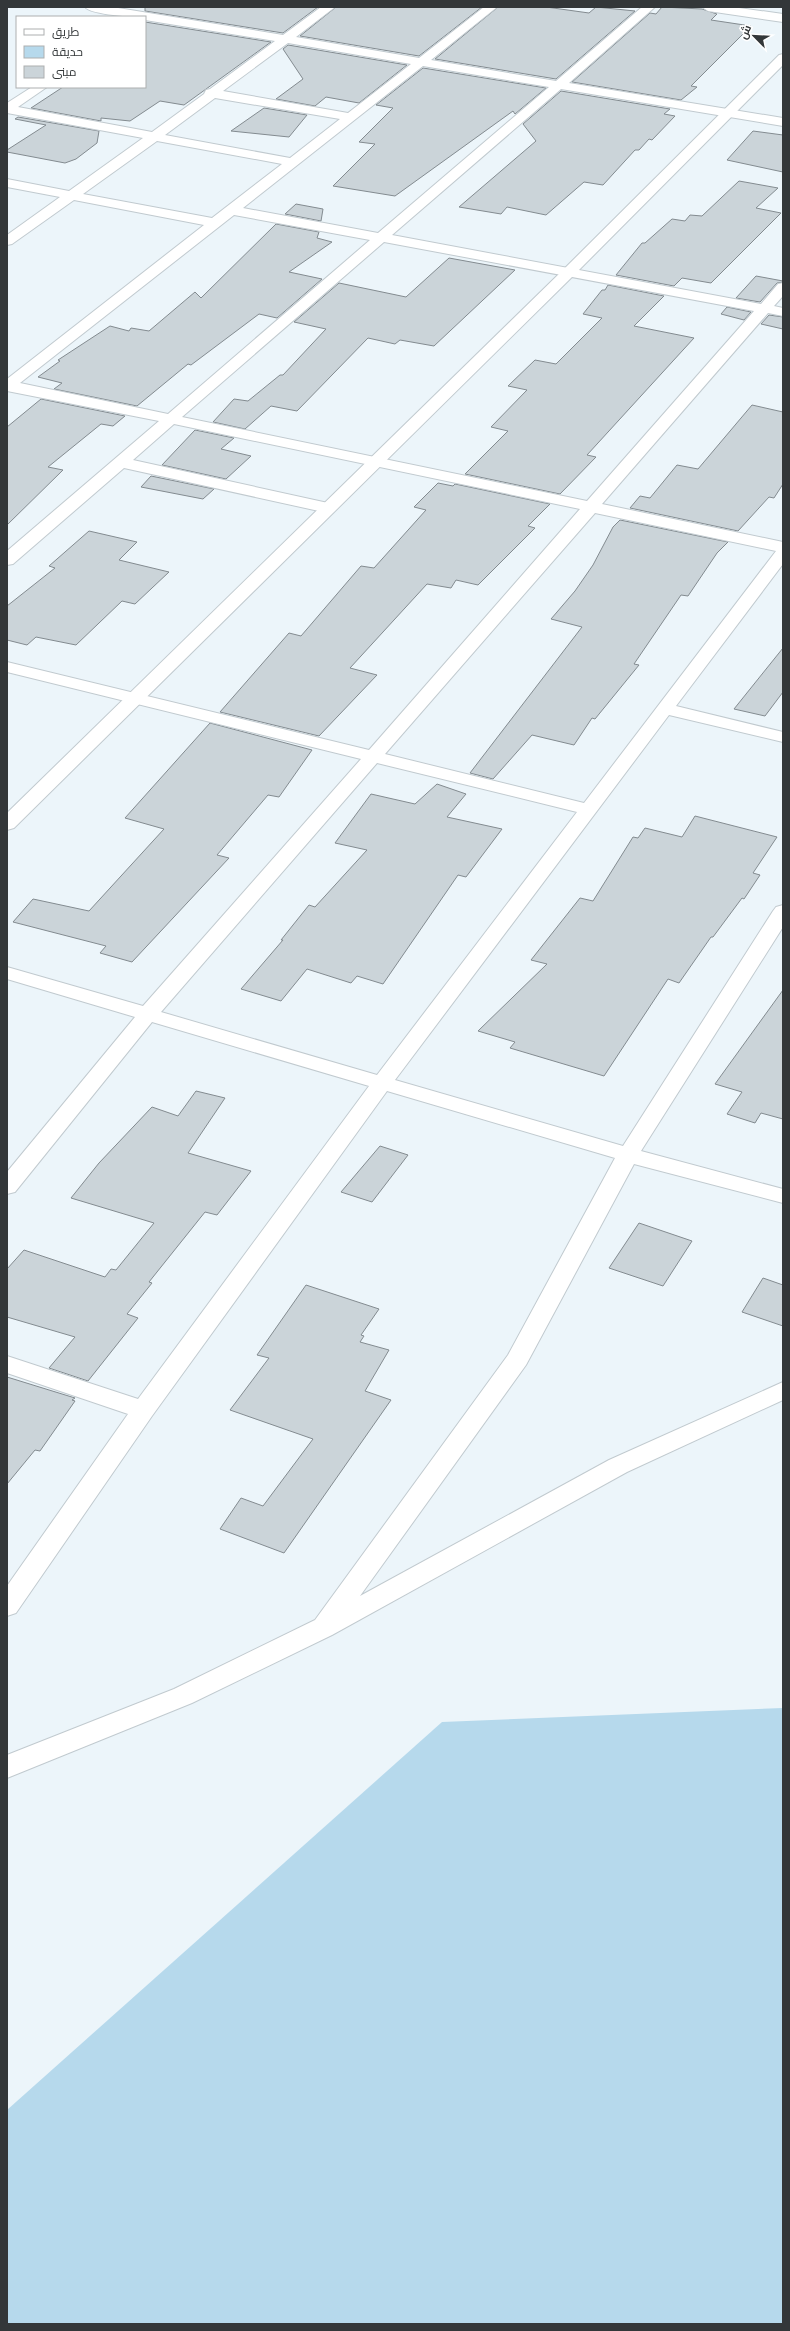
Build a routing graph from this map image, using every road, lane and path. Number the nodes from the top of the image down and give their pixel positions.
1 (91, 7) edge
2 (164, 7) edge
3 (330, 7) edge
4 (491, 7) edge
5 (649, 7) edge
6 (708, 7) edge
7 (137, 16) edge
8 (147, 18) edge
9 (783, 18) edge
10 (285, 39) junction
11 (783, 58) edge
12 (420, 62) junction
13 (557, 85) junction
14 (39, 88) edge
15 (210, 94) junction
16 (7, 109) edge
17 (726, 113) junction
18 (350, 117) junction
19 (783, 122) edge
20 (154, 136) junction
21 (292, 162) junction
22 (7, 183) edge
23 (70, 195) junction
24 (232, 210) junction
25 (215, 223) junction
26 (381, 238) junction
27 (7, 241) edge
28 (568, 273) junction
29 (783, 287) edge
30 (764, 309) junction
31 (783, 312) edge
32 (8, 385) edge
33 (171, 419) junction
34 (374, 461) junction
35 (120, 462) junction
36 (591, 507) junction
37 (328, 508) junction
38 (783, 547) edge
39 (783, 553) edge
40 (7, 560) edge
41 (7, 668) edge
42 (134, 699) junction
43 (665, 709) junction
44 (783, 737) edge
45 (373, 755) junction
46 (590, 810) junction
47 (7, 824) edge
48 (783, 911) edge
49 (7, 973) edge
50 (148, 1014) junction
51 (382, 1083) junction
52 (628, 1155) junction
53 (7, 1187) edge
54 (783, 1196) edge
55 (7, 1364) edge
56 (783, 1390) edge
57 (143, 1410) junction
58 (7, 1606) edge
59 (323, 1628) junction
60 (7, 1767) edge

1 - 7 street
2 - 8 street
3 - 10 street
4 - 12 street
5 - 13 street
6 - 9 street
8 - 10 street
10 - 12 street
10 - 15 street
11 - 17 street
12 - 13 street
12 - 18 street
13 - 17 street
13 - 26 street
14 - 16 street
15 - 18 street
15 - 20 street
16 - 20 street
17 - 19 street
17 - 28 street
18 - 21 street
20 - 21 street
20 - 23 street
21 - 24 street
22 - 23 street
23 - 25 street
23 - 27 street
24 - 25 street
24 - 26 street
25 - 32 street
26 - 28 street
26 - 33 street
28 - 30 street
28 - 34 street
29 - 30 street
30 - 31 street
30 - 36 street
32 - 33 street
33 - 34 street
33 - 35 street
34 - 36 street
34 - 37 street
35 - 37 street
35 - 40 street
36 - 38 street
36 - 45 street
37 - 42 street
39 - 43 street
41 - 42 street
42 - 45 street
42 - 47 street
43 - 44 street
43 - 46 street
45 - 46 street
45 - 50 street
46 - 51 street
48 - 52 street
49 - 50 street
50 - 51 street
50 - 53 street
51 - 52 street
51 - 57 street
52 - 54 street
52 - 59 street
55 - 57 street
56 - 59 street
57 - 58 street
59 - 60 street

